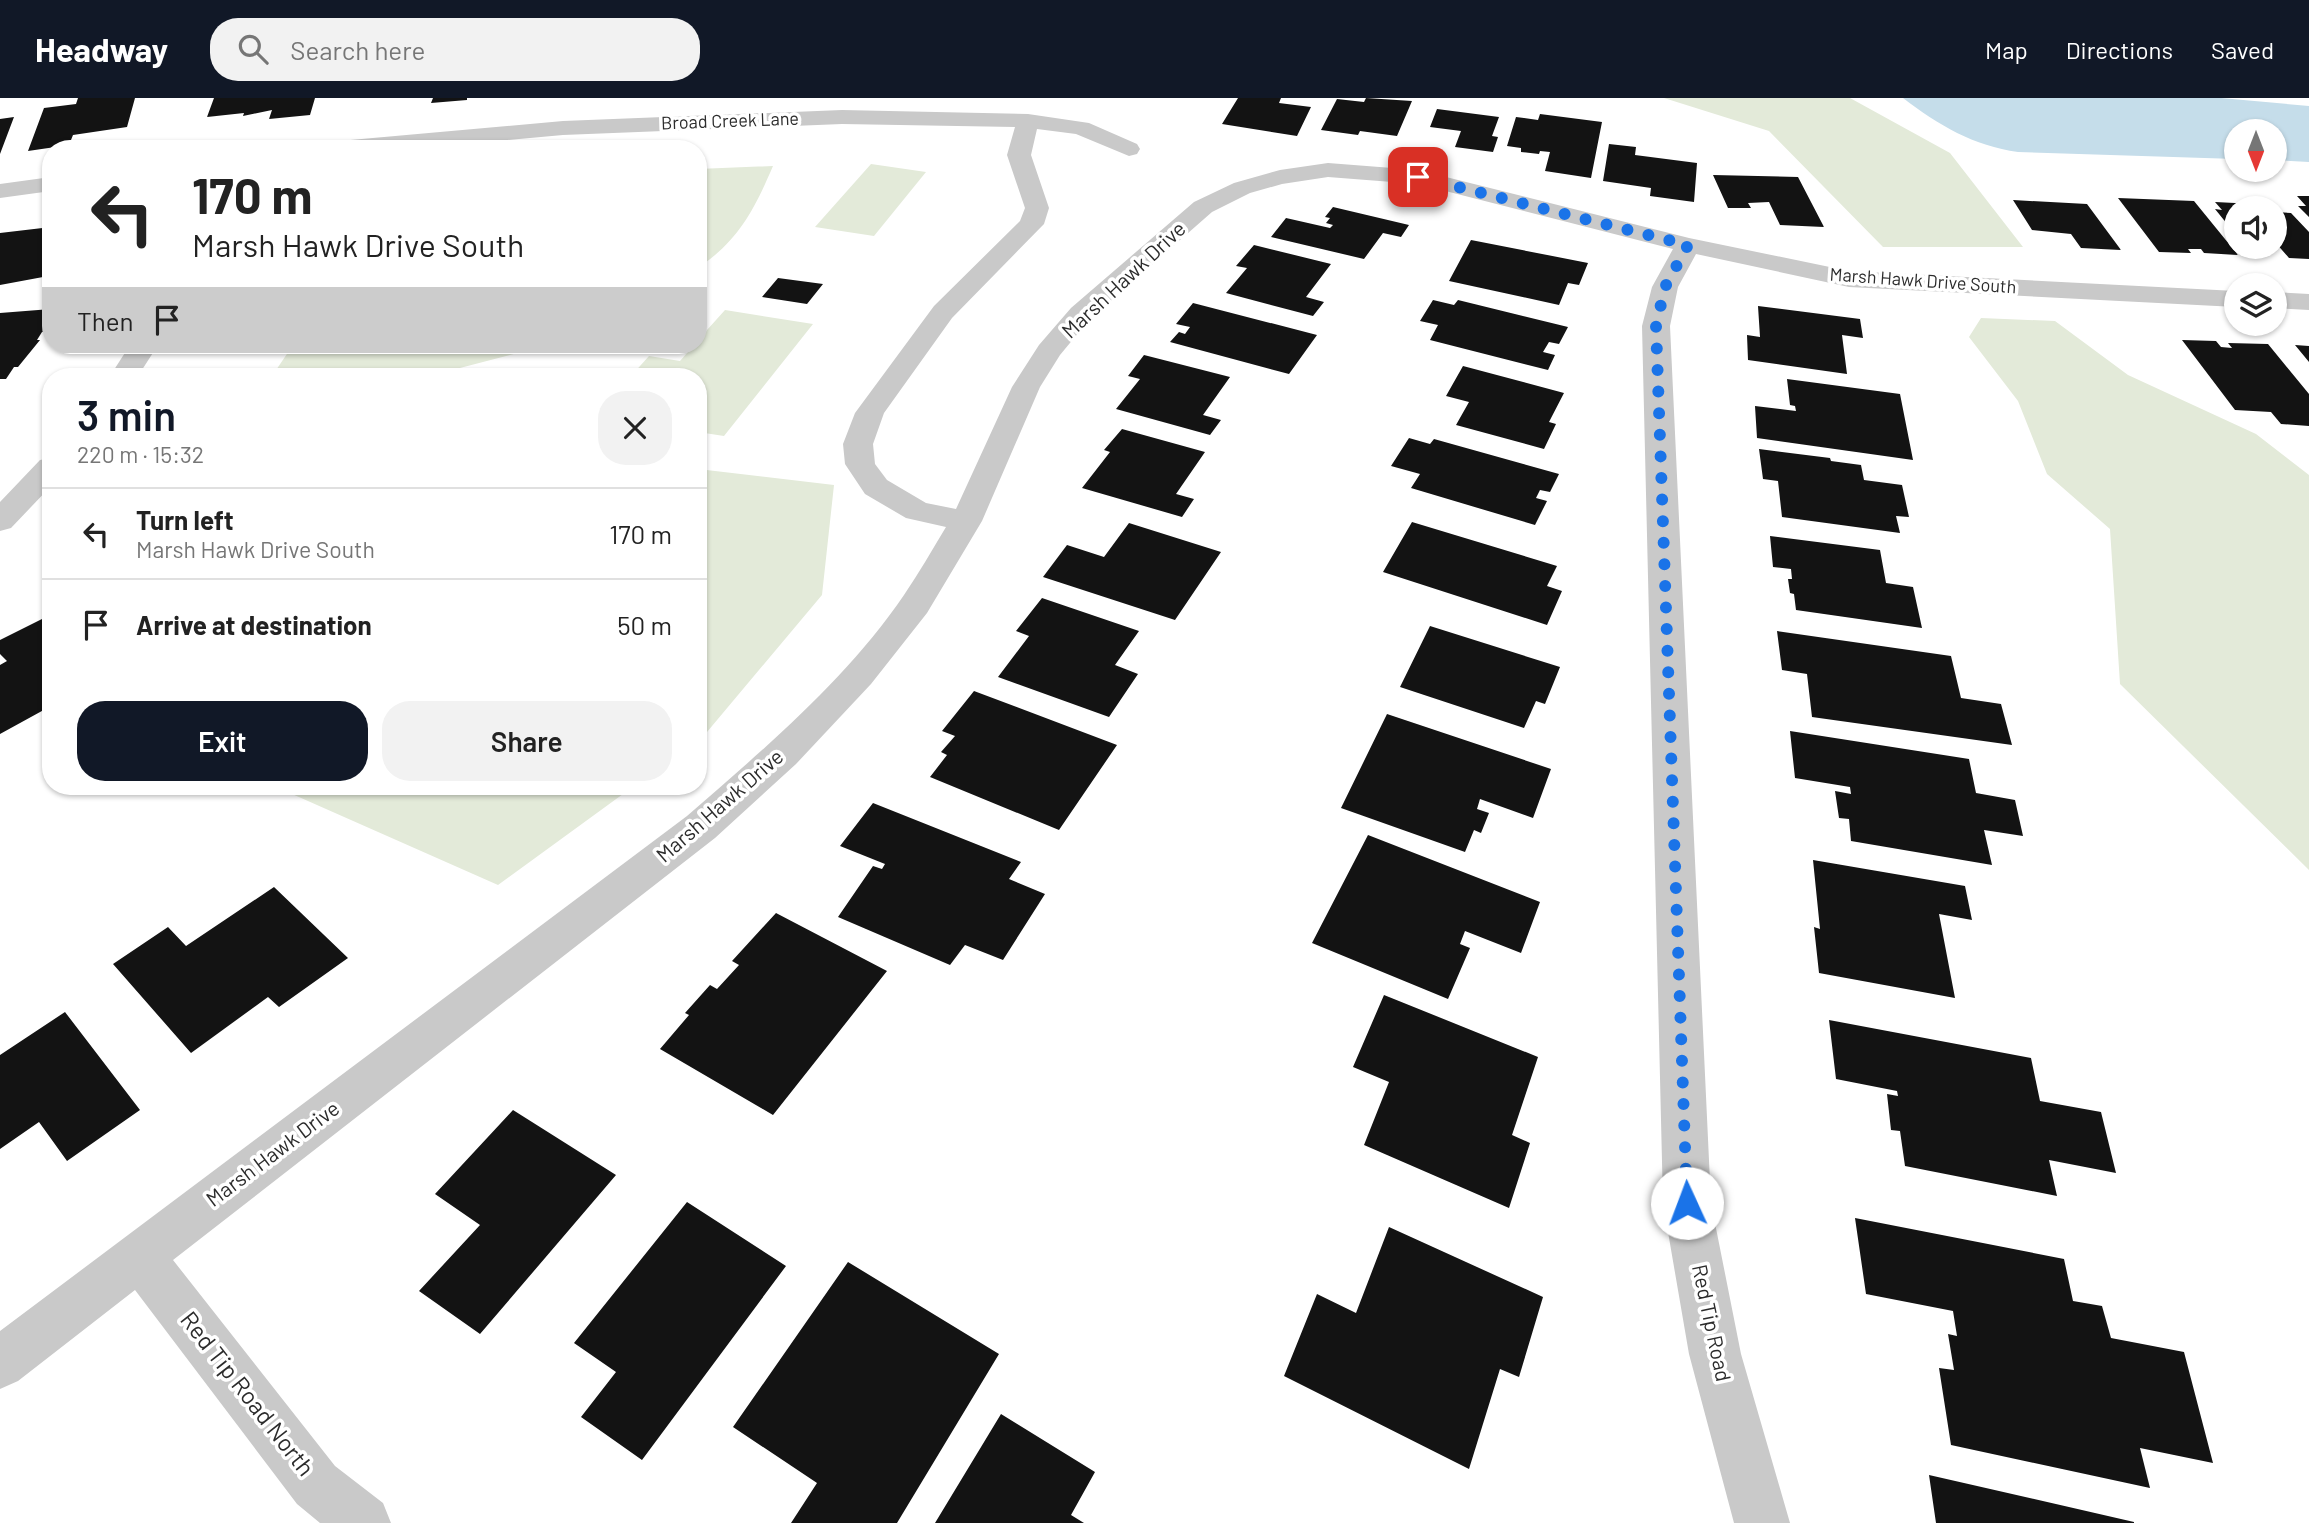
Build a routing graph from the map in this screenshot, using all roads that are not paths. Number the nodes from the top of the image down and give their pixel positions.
1 (1028, 121) junction
2 (428, 140) edge
3 (1129, 149) dead end
4 (1328, 170) joint
5 (42, 185) edge
6 (0, 191) edge
7 (1688, 245) junction
8 (2224, 298) edge
9 (2287, 301) edge
10 (2309, 302) edge
11 (42, 477) edge
12 (0, 521) edge
13 (966, 521) junction
14 (140, 1256) junction
15 (0, 1363) edge
16 (363, 1523) edge
17 (1762, 1523) edge

1 - 2 street, Broad Creek Lane
1 - 3 street, Broad Creek Lane
1 - 13 street
4 - 7 street, Marsh Hawk Drive South
4 - 13 street, Marsh Hawk Drive
5 - 6 street
7 - 8 street, Marsh Hawk Drive South
7 - 17 street, Red Tip Road
9 - 10 street
11 - 12 street
13 - 14 street, Marsh Hawk Drive
14 - 15 street, Marsh Hawk Drive
14 - 16 street, Red Tip Road North

